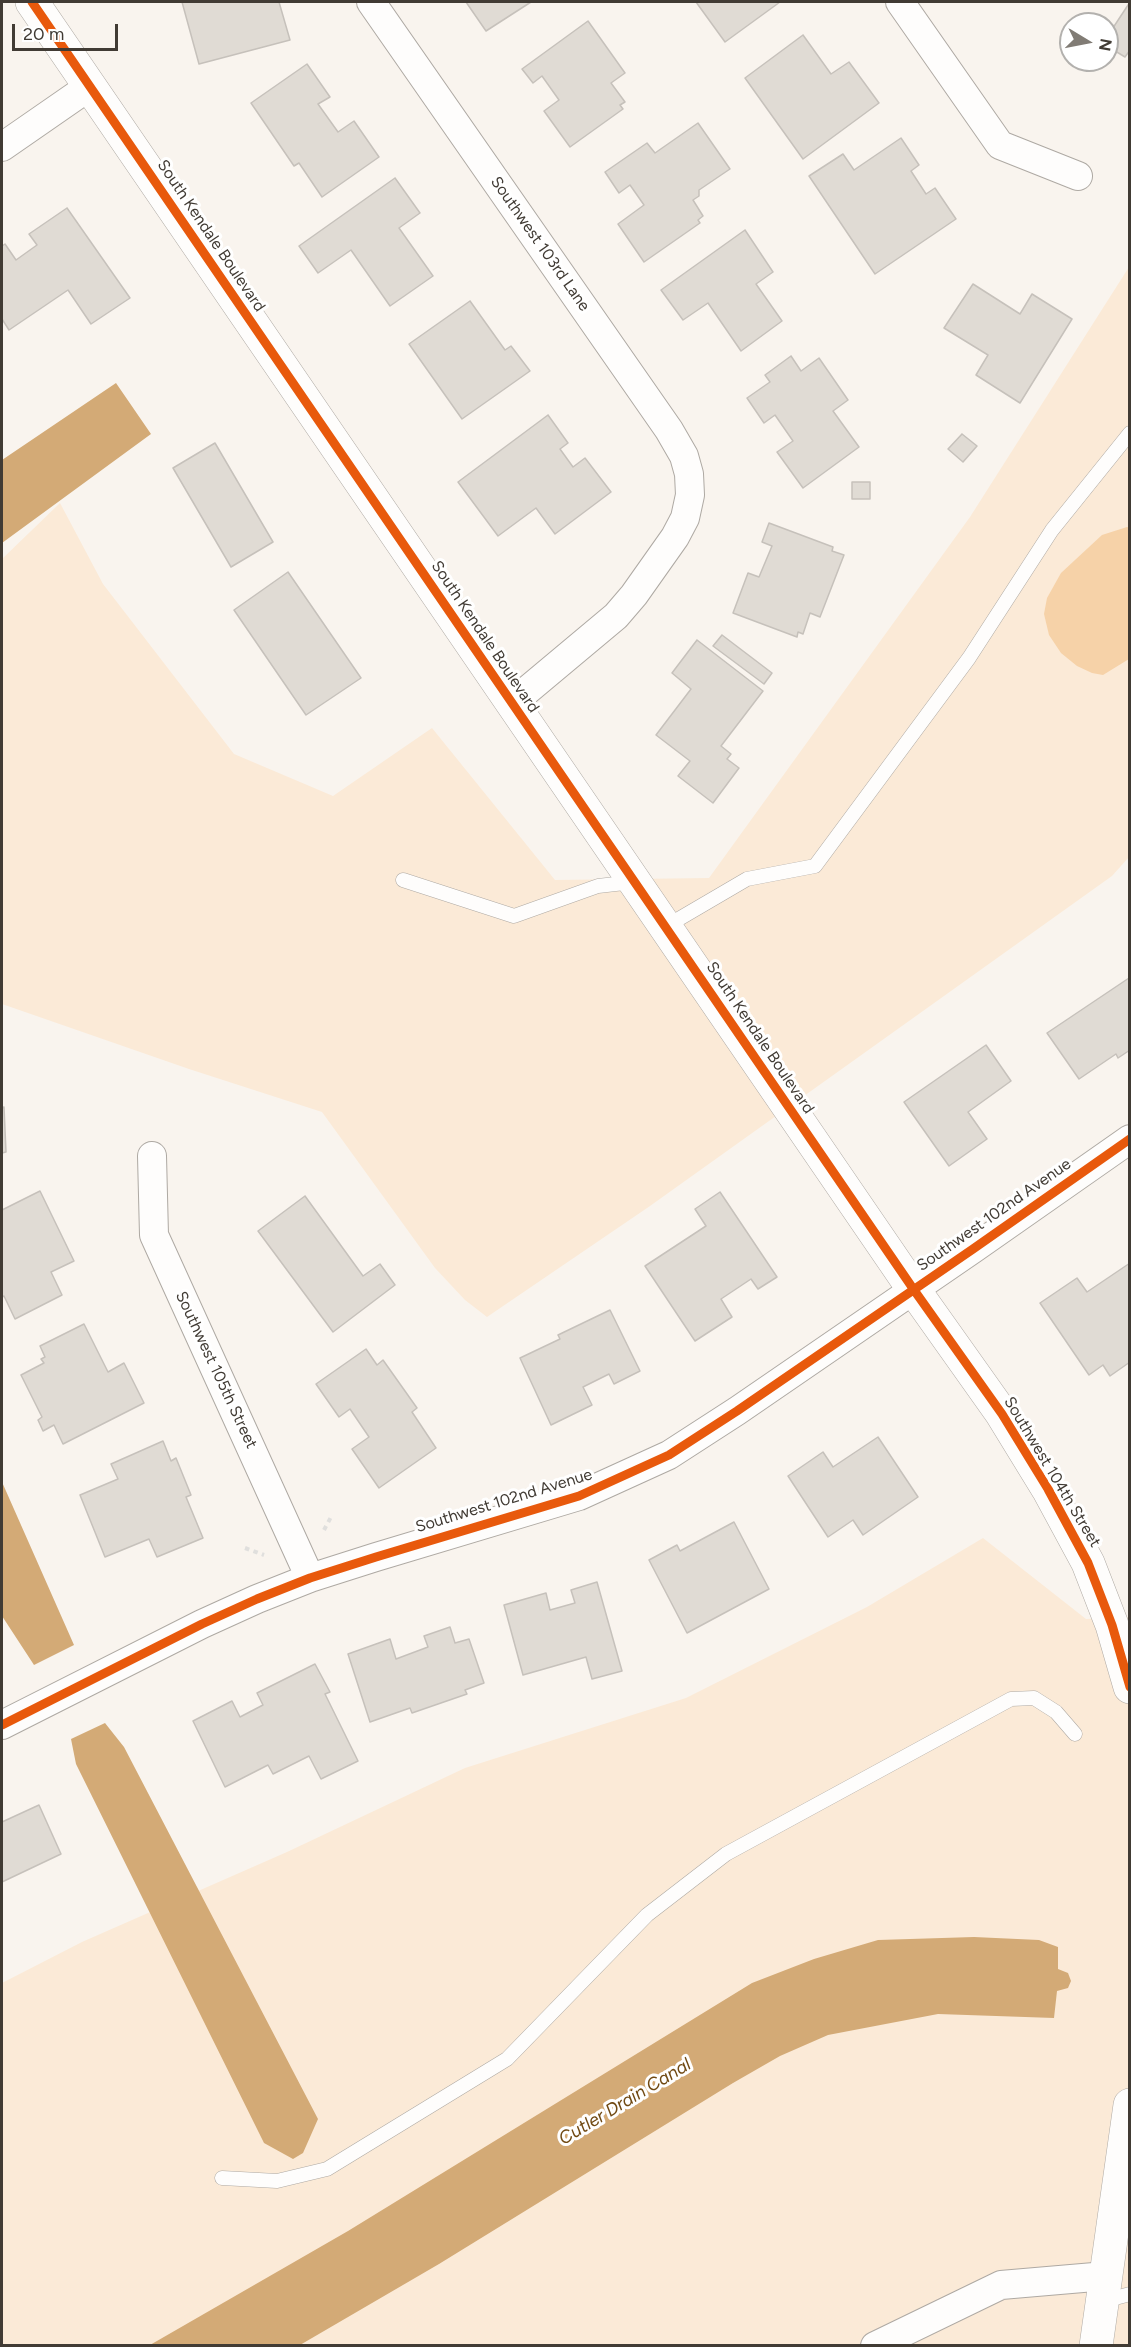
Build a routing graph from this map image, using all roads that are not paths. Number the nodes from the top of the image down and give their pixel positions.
1 (32, 2) edge
2 (371, 2) edge
3 (900, 2) edge
4 (90, 86) junction
5 (2, 147) edge
6 (1078, 176) dead end
7 (1130, 433) edge
8 (512, 703) junction
9 (403, 880) dead end
10 (634, 881) junction
11 (665, 927) junction
12 (1130, 1139) edge
13 (152, 1156) dead end
14 (914, 1290) junction
15 (310, 1578) junction
16 (1130, 1687) edge
17 (2, 1725) edge
18 (1075, 1734) dead end
19 (1130, 2105) edge
20 (222, 2178) dead end
21 (1112, 2291) edge
22 (875, 2346) edge
23 (1096, 2346) edge

1 - 4 street, South Kendale Boulevard
2 - 8 street, Southwest 103rd Lane
3 - 6 street
4 - 5 street
4 - 8 street, South Kendale Boulevard
7 - 11 lane
8 - 10 street, South Kendale Boulevard
9 - 10 lane
10 - 11 street, South Kendale Boulevard
11 - 14 street, South Kendale Boulevard
12 - 14 street, Southwest 102nd Avenue
13 - 15 street, Southwest 105th Street
14 - 15 street, Southwest 102nd Avenue
14 - 16 street, Southwest 104th Street
15 - 17 street, Southwest 102nd Avenue
18 - 20 lane
19 - 21 street
21 - 22 street
21 - 23 street

